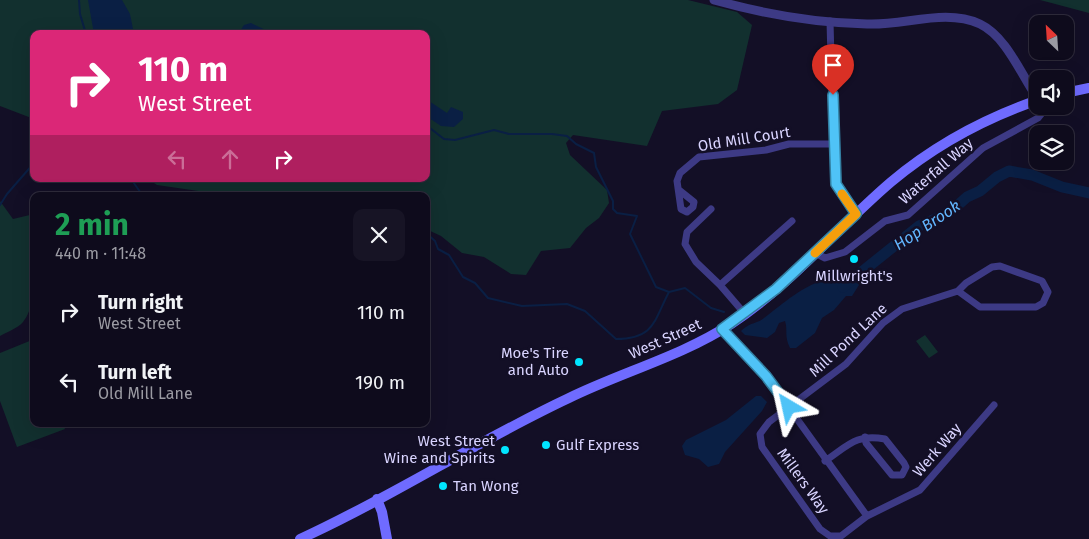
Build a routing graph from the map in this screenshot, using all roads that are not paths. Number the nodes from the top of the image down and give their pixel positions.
1 (714, 0) edge
2 (830, 21) junction
3 (1029, 85) edge
4 (1089, 88) edge
5 (1074, 91) edge
6 (1029, 103) edge
7 (1040, 115) edge
8 (834, 144) junction
9 (679, 190) dead end
10 (711, 209) dead end
11 (856, 214) junction
12 (792, 221) dead end
13 (815, 253) junction
14 (720, 284) junction
15 (958, 291) junction
16 (745, 314) junction
17 (722, 329) junction
18 (994, 405) dead end
19 (789, 407) junction
20 (865, 437) junction
21 (825, 460) junction
22 (377, 499) junction
23 (867, 516) junction
24 (300, 539) edge
25 (387, 539) edge

1 - 2 street
2 - 3 street
2 - 8 street
4 - 5 main road
6 - 11 main road, West Street
7 - 13 street, Waterfall Way
8 - 9 street, Old Mill Court
8 - 11 street
10 - 14 street
11 - 13 main road, West Street
12 - 14 street
13 - 16 main road, West Street
14 - 16 street
15 - 15 street, Mill Pond Lane
15 - 19 street, Mill Pond Lane
16 - 17 main road, West Street
17 - 19 street
17 - 22 main road, West Street
18 - 23 street, Werk Way
19 - 21 street
19 - 23 street, Millers Way
20 - 20 street
20 - 21 street
21 - 23 street
22 - 24 main road, West Street
22 - 25 main road

